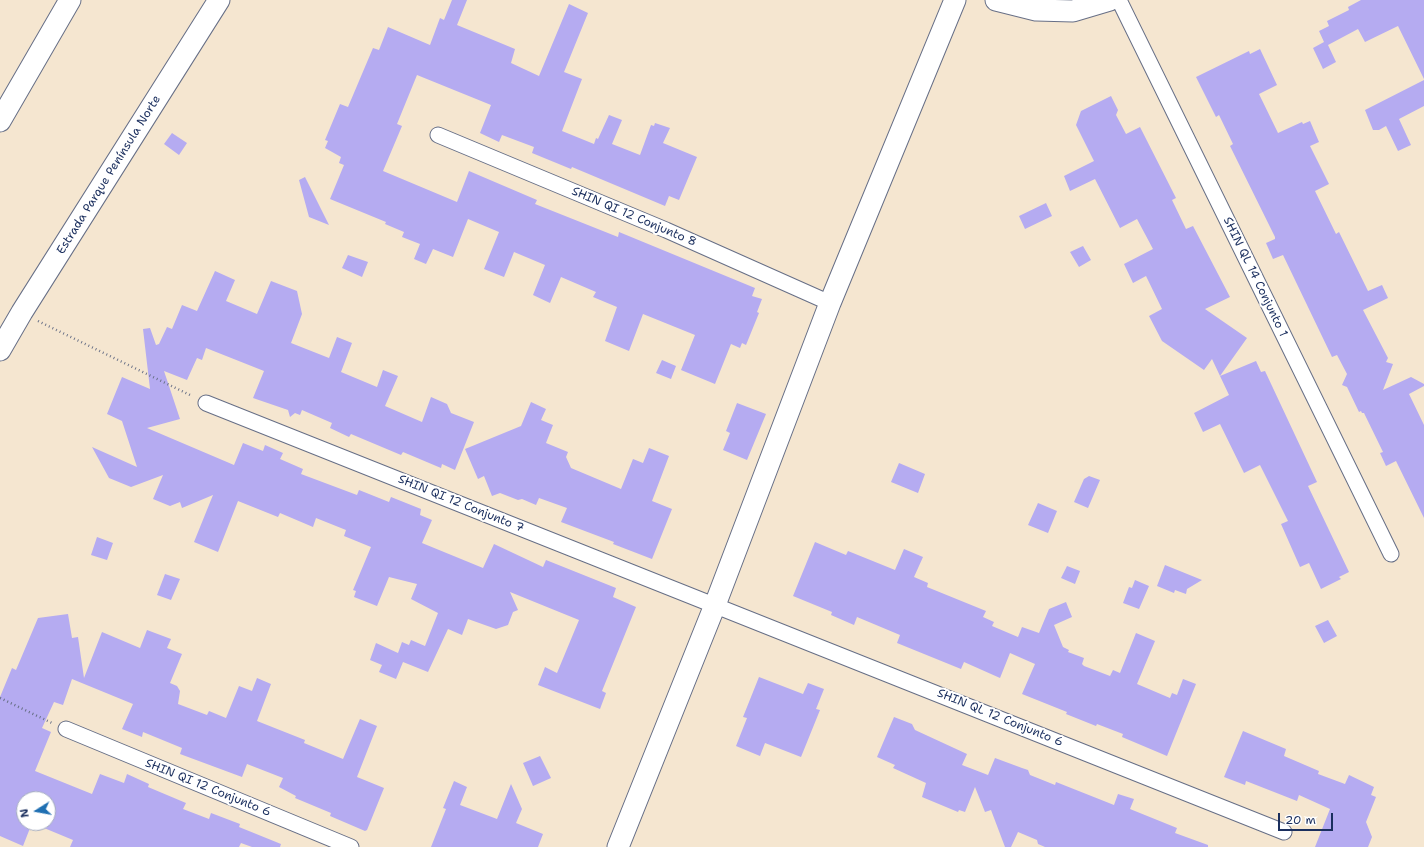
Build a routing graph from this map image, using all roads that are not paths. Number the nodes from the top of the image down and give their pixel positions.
1 (70, 0) edge
2 (219, 0) edge
3 (955, 0) edge
4 (996, 0) edge
5 (1110, 0) edge
6 (1119, 0) edge
7 (0, 121) edge
8 (438, 135) dead end
9 (830, 303) junction
10 (0, 350) edge
11 (206, 403) road end
12 (1391, 554) dead end
13 (715, 604) junction
14 (66, 729) road end
15 (1284, 832) dead end
16 (351, 847) edge
17 (618, 847) edge

1 - 7 street
2 - 10 street, Estrada Parque Península Norte
3 - 9 street
4 - 5 street
6 - 12 street, SHIN QL 14 Conjunto 1
8 - 9 street, SHIN QI 12 Conjunto 8
9 - 13 street
11 - 13 street, SHIN QI 12 Conjunto 7
13 - 15 street, SHIN QL 12 Conjunto 6
13 - 17 street
14 - 16 street, SHIN QI 12 Conjunto 6

